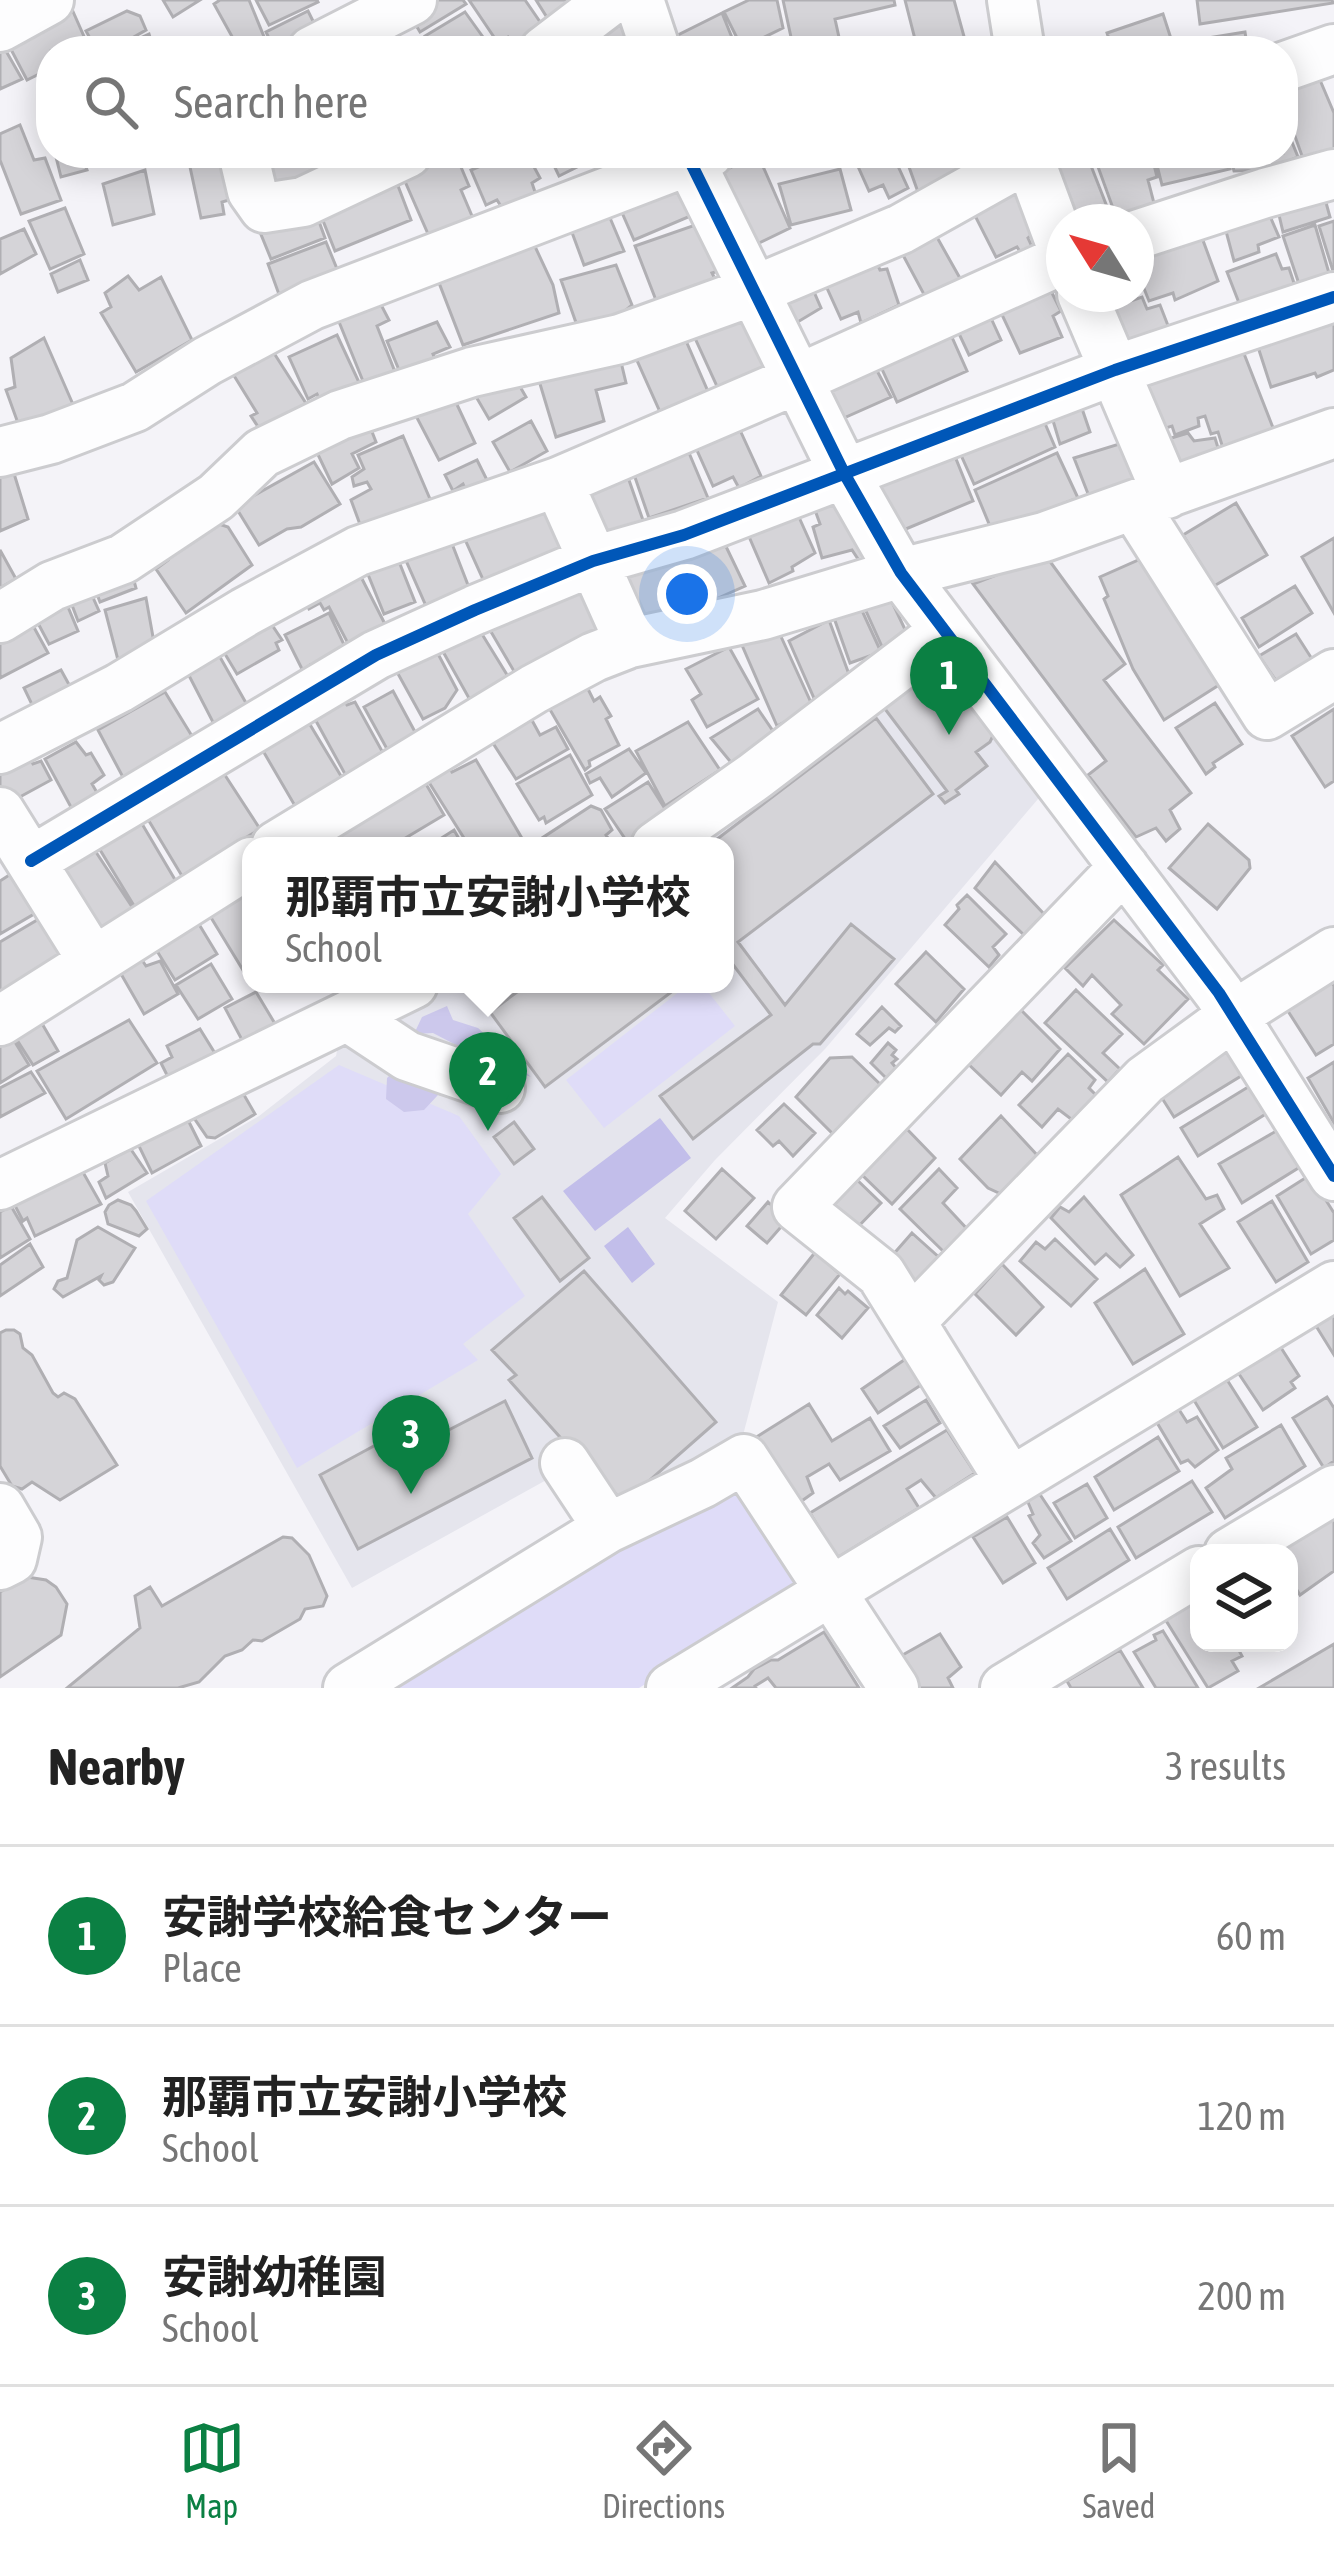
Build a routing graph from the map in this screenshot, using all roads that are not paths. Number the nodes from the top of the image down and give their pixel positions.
1 (49, 0) edge
2 (412, 0) edge
3 (611, 0) edge
4 (639, 0) edge
5 (1012, 0) edge
6 (0, 27) edge
7 (341, 36) edge
8 (564, 36) edge
9 (651, 36) edge
10 (1018, 36) edge
11 (1334, 49) edge
12 (1298, 62) edge
13 (247, 168) edge
14 (375, 168) edge
15 (661, 168) edge
16 (700, 168) edge
17 (1006, 168) edge
18 (1035, 168) edge
19 (1334, 174) edge
20 (1047, 204) edge
21 (1154, 229) edge
22 (1046, 264) edge
23 (753, 291) junction
24 (1334, 297) edge
25 (1090, 312) edge
26 (1115, 370) junction
27 (798, 379) junction
28 (1334, 434) edge
29 (0, 452) edge
30 (844, 473) junction
31 (558, 482) junction
32 (1151, 501) junction
33 (593, 561) junction
34 (901, 573) junction
35 (0, 617) edge
36 (945, 631) junction
37 (630, 643) junction
38 (1334, 674) edge
39 (0, 748) edge
40 (0, 812) edge
41 (291, 837) edge
42 (669, 837) edge
43 (31, 862) junction
44 (1124, 867) junction
45 (242, 868) edge
46 (1334, 952) edge
47 (93, 962) junction
48 (395, 993) edge
49 (1234, 1015) junction
50 (348, 1017) junction
51 (0, 1021) edge
52 (500, 1088) dead end
53 (1334, 1175) edge
54 (1, 1181) edge
55 (1334, 1286) edge
56 (912, 1320) junction
57 (565, 1463) dead end
58 (1010, 1481) junction
59 (1334, 1490) edge
60 (0, 1508) edge
61 (608, 1528) junction
62 (1244, 1544) edge
63 (0, 1565) edge
64 (1190, 1576) edge
65 (832, 1590) junction
66 (397, 1675) edge
67 (347, 1688) edge
68 (671, 1688) edge
69 (894, 1688) edge
70 (1005, 1688) edge

1 - 6 street
2 - 7 street
3 - 8 street
4 - 9 street
5 - 10 street
11 - 12 street
13 - 14 street
15 - 29 street
16 - 23 street
17 - 23 street
18 - 20 street
19 - 21 street
22 - 27 street
23 - 27 street
23 - 35 street
24 - 26 street
25 - 26 street
26 - 30 street
26 - 32 street
27 - 30 street
27 - 31 street
28 - 32 street
30 - 33 street
30 - 34 street
31 - 33 street
31 - 39 street
32 - 34 street
32 - 38 street
33 - 37 street
33 - 43 street
34 - 36 street
34 - 37 street
36 - 42 street
36 - 44 street
37 - 41 street
40 - 43 street
43 - 47 street
44 - 49 street
44 - 56 street
45 - 47 street
46 - 49 street
47 - 51 street
48 - 50 street
49 - 53 street
49 - 56 street
50 - 52 street
50 - 54 street
55 - 58 street
56 - 58 street
57 - 61 street
58 - 65 street
59 - 62 street
60 - 63 street
61 - 65 street
61 - 66 street
64 - 70 street
65 - 68 street
65 - 69 street
66 - 67 street

